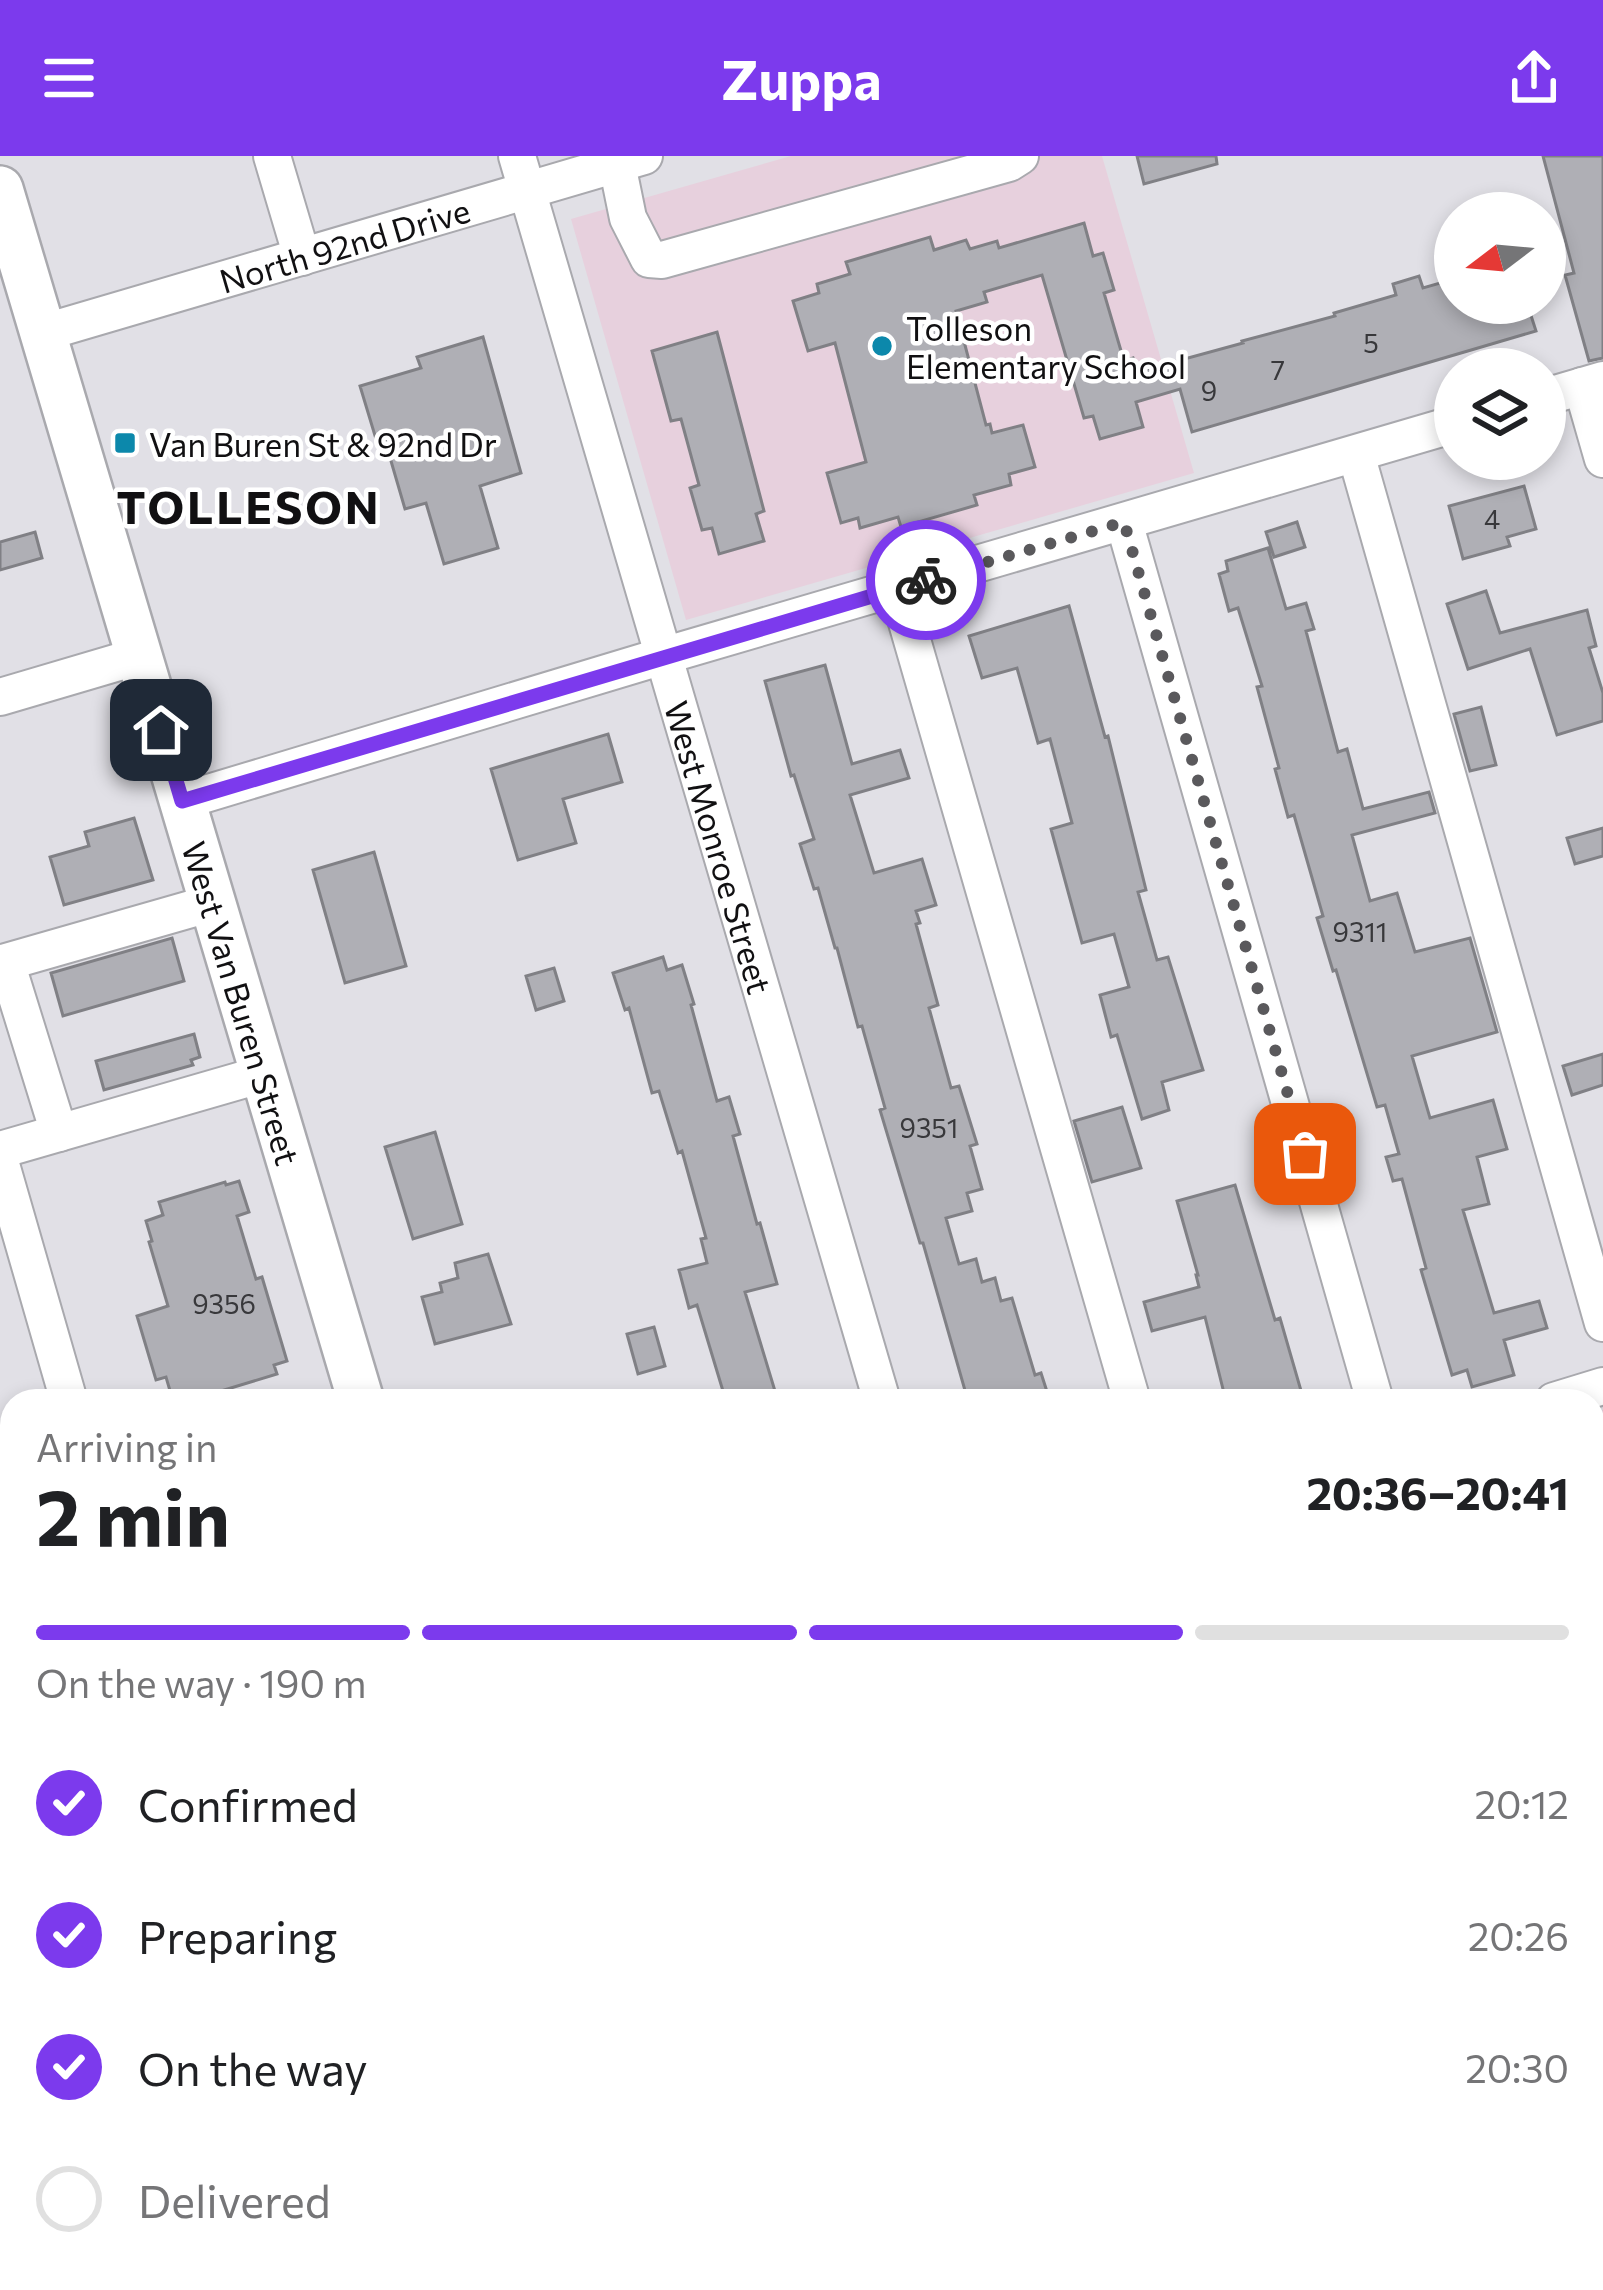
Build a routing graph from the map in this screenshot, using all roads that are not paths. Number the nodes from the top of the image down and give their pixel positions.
1 (272, 156) edge
2 (1020, 156) edge
3 (630, 160) edge
4 (522, 173) edge
5 (0, 189) edge
6 (302, 257) junction
7 (42, 333) junction
8 (1592, 383) edge
9 (1434, 430) edge
10 (1356, 454) junction
11 (1603, 459) edge
12 (1124, 522) junction
13 (897, 588) junction
14 (139, 656) junction
15 (663, 656) junction
16 (0, 697) edge
17 (182, 801) junction
18 (212, 903) junction
19 (263, 1074) junction
20 (58, 1133) junction
21 (0, 1150) edge
22 (0, 1161) edge
23 (1603, 1323) edge
24 (66, 1389) edge
25 (357, 1389) edge
26 (879, 1389) edge
27 (1129, 1389) edge
28 (1372, 1389) edge

1 - 6 street
2 - 3 street
3 - 4 street, North 92nd Drive
4 - 6 street, North 92nd Drive
4 - 15 street, West Monroe Street
5 - 7 main road, West Van Buren Street
6 - 7 street, North 92nd Drive
7 - 14 main road, West Van Buren Street
8 - 11 street
9 - 10 street
10 - 12 street
10 - 23 street
12 - 13 street
12 - 28 street
13 - 15 street
13 - 27 street
14 - 16 street
14 - 17 main road, West Van Buren Street
15 - 17 street
15 - 26 street, West Monroe Street
17 - 18 main road, West Van Buren Street
18 - 19 main road, West Van Buren Street
18 - 20 street
19 - 20 street
19 - 25 main road, West Van Buren Street
20 - 21 street
22 - 24 street

